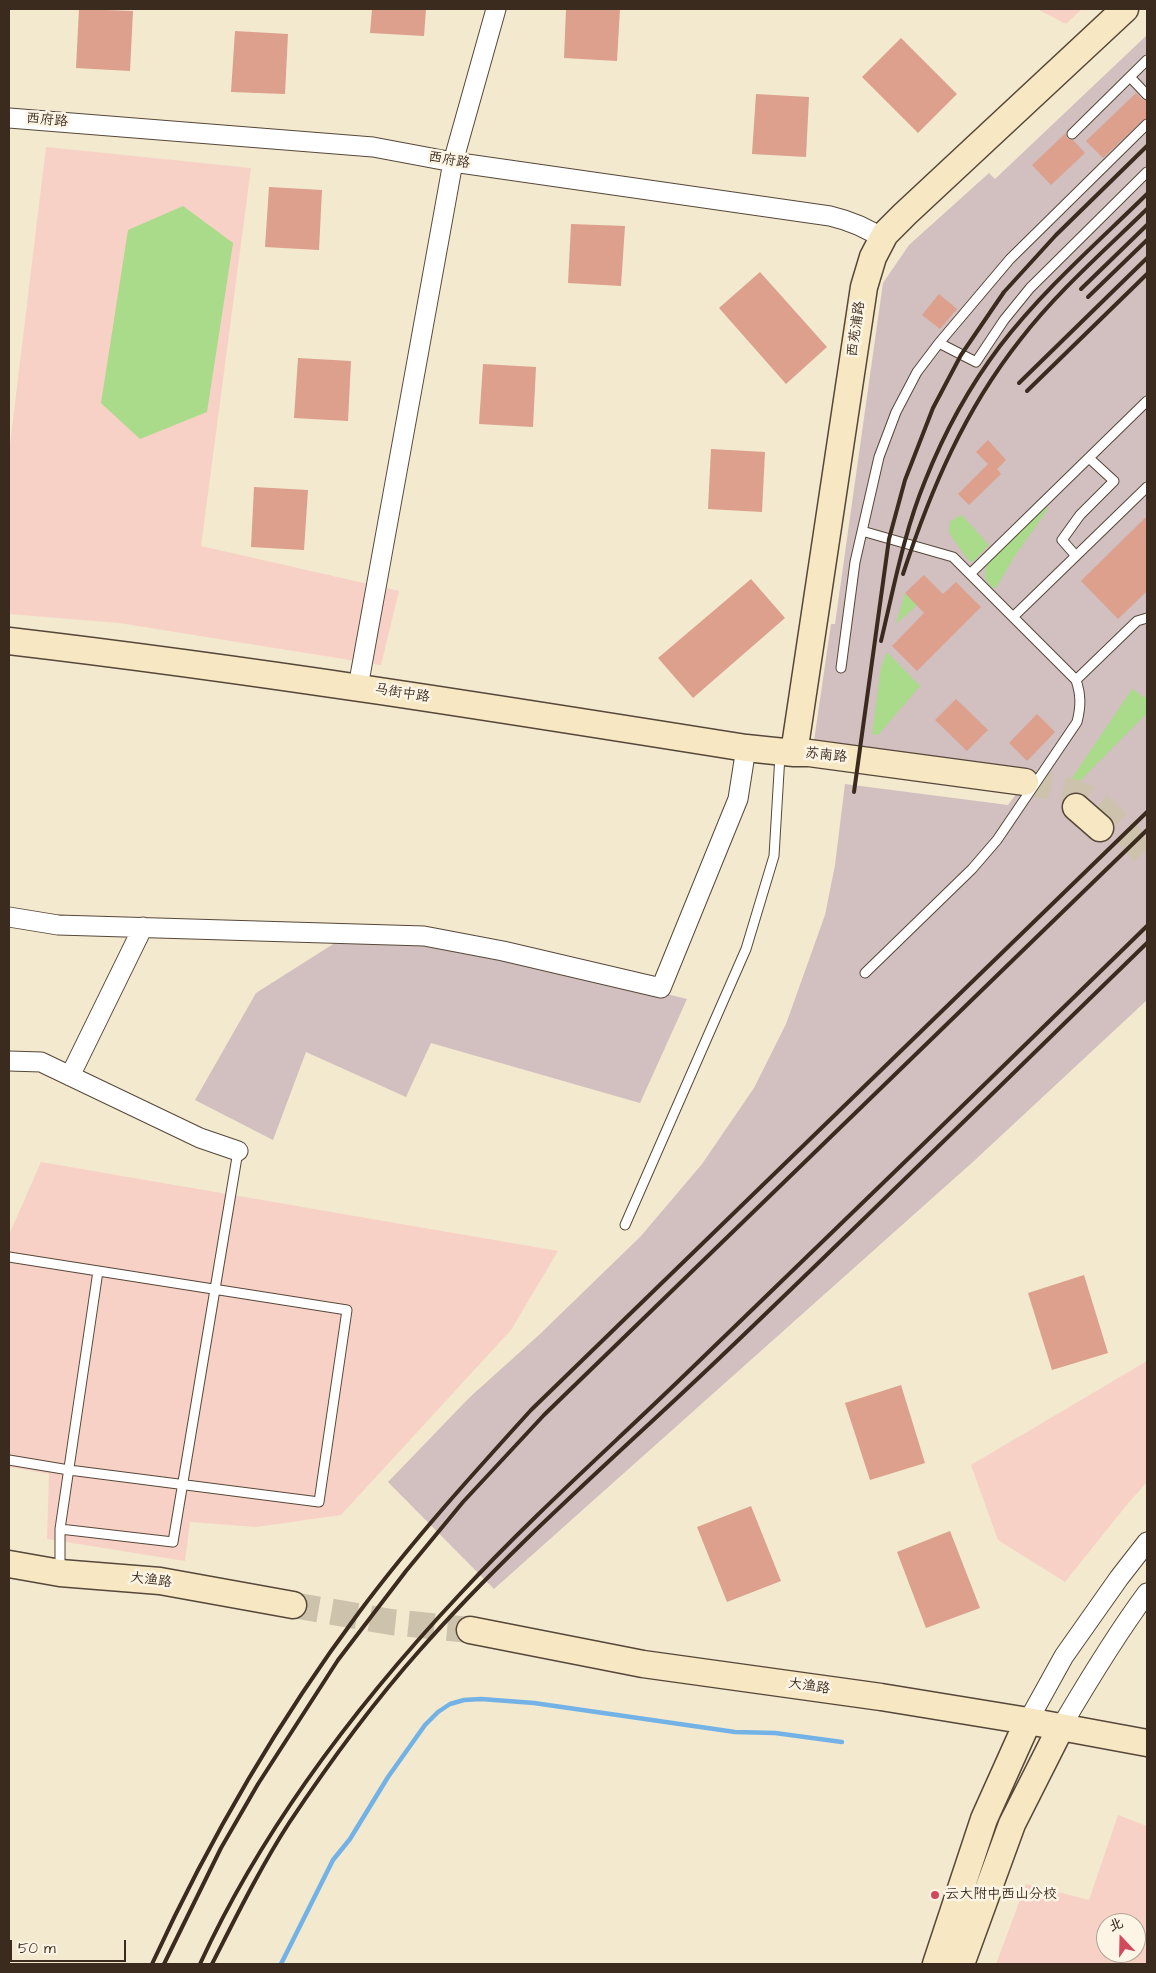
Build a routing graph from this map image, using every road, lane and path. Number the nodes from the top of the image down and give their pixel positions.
1 (496, 9) edge
2 (1125, 9) edge
3 (1147, 60) edge
4 (1130, 77) junction
5 (1147, 95) edge
6 (9, 118) edge
7 (1147, 124) edge
8 (1072, 134) dead end
9 (453, 162) junction
10 (1147, 172) edge
11 (883, 239) junction
12 (939, 343) junction
13 (1147, 402) edge
14 (1089, 458) junction
15 (1147, 487) edge
16 (862, 531) junction
17 (1076, 556) junction
18 (970, 574) junction
19 (1013, 617) junction
20 (1147, 618) edge
21 (9, 641) edge
22 (841, 668) dead end
23 (1076, 680) junction
24 (358, 687) junction
25 (746, 748) junction
26 (787, 753) junction
27 (1021, 788) tunnel mouth
28 (1076, 807) dead end
29 (1100, 828) dead end
30 (9, 917) edge
31 (143, 927) junction
32 (864, 972) dead end
33 (9, 1061) edge
34 (70, 1076) junction
35 (238, 1151) joint
36 (625, 1224) dead end
37 (9, 1257) edge
38 (98, 1270) junction
39 (215, 1288) junction
40 (9, 1460) edge
41 (69, 1470) junction
42 (183, 1484) junction
43 (60, 1529) junction
44 (1147, 1542) edge
45 (9, 1564) edge
46 (60, 1572) junction
47 (1147, 1593) edge
48 (293, 1605) tunnel mouth
49 (470, 1630) tunnel mouth
50 (1028, 1721) junction
51 (1061, 1727) junction
52 (1147, 1743) edge
53 (936, 1964) edge
54 (961, 1964) edge

1 - 9 street
2 - 11 street, 西苑浦路
3 - 4 lane
4 - 5 lane
4 - 8 lane
6 - 9 street, 西府路
7 - 12 lane
9 - 11 street, 西府路
9 - 24 street
10 - 12 lane
11 - 26 street, 西苑浦路
12 - 16 lane
13 - 14 lane
14 - 17 lane
14 - 18 lane
15 - 17 lane
16 - 18 lane
16 - 22 lane
17 - 19 lane
18 - 19 lane
19 - 23 lane
20 - 23 lane
21 - 24 street, 马街中路
23 - 32 lane
24 - 25 street, 马街中路
25 - 26 street, 马街中路
25 - 31 street
26 - 27 street, 苏南路
26 - 36 lane
28 - 29 street
30 - 31 street
31 - 34 street
33 - 34 street
34 - 35 street
35 - 39 lane
37 - 38 lane
38 - 39 lane
38 - 41 lane
39 - 42 lane
39 - 42 lane
40 - 41 lane
41 - 42 lane
41 - 43 lane
42 - 43 lane
43 - 46 lane
44 - 50 street
45 - 46 street, 大渔路
46 - 48 street, 大渔路
47 - 51 street
49 - 50 street, 大渔路
50 - 51 street, 大渔路
50 - 53 street
51 - 52 street, 大渔路
51 - 54 street

